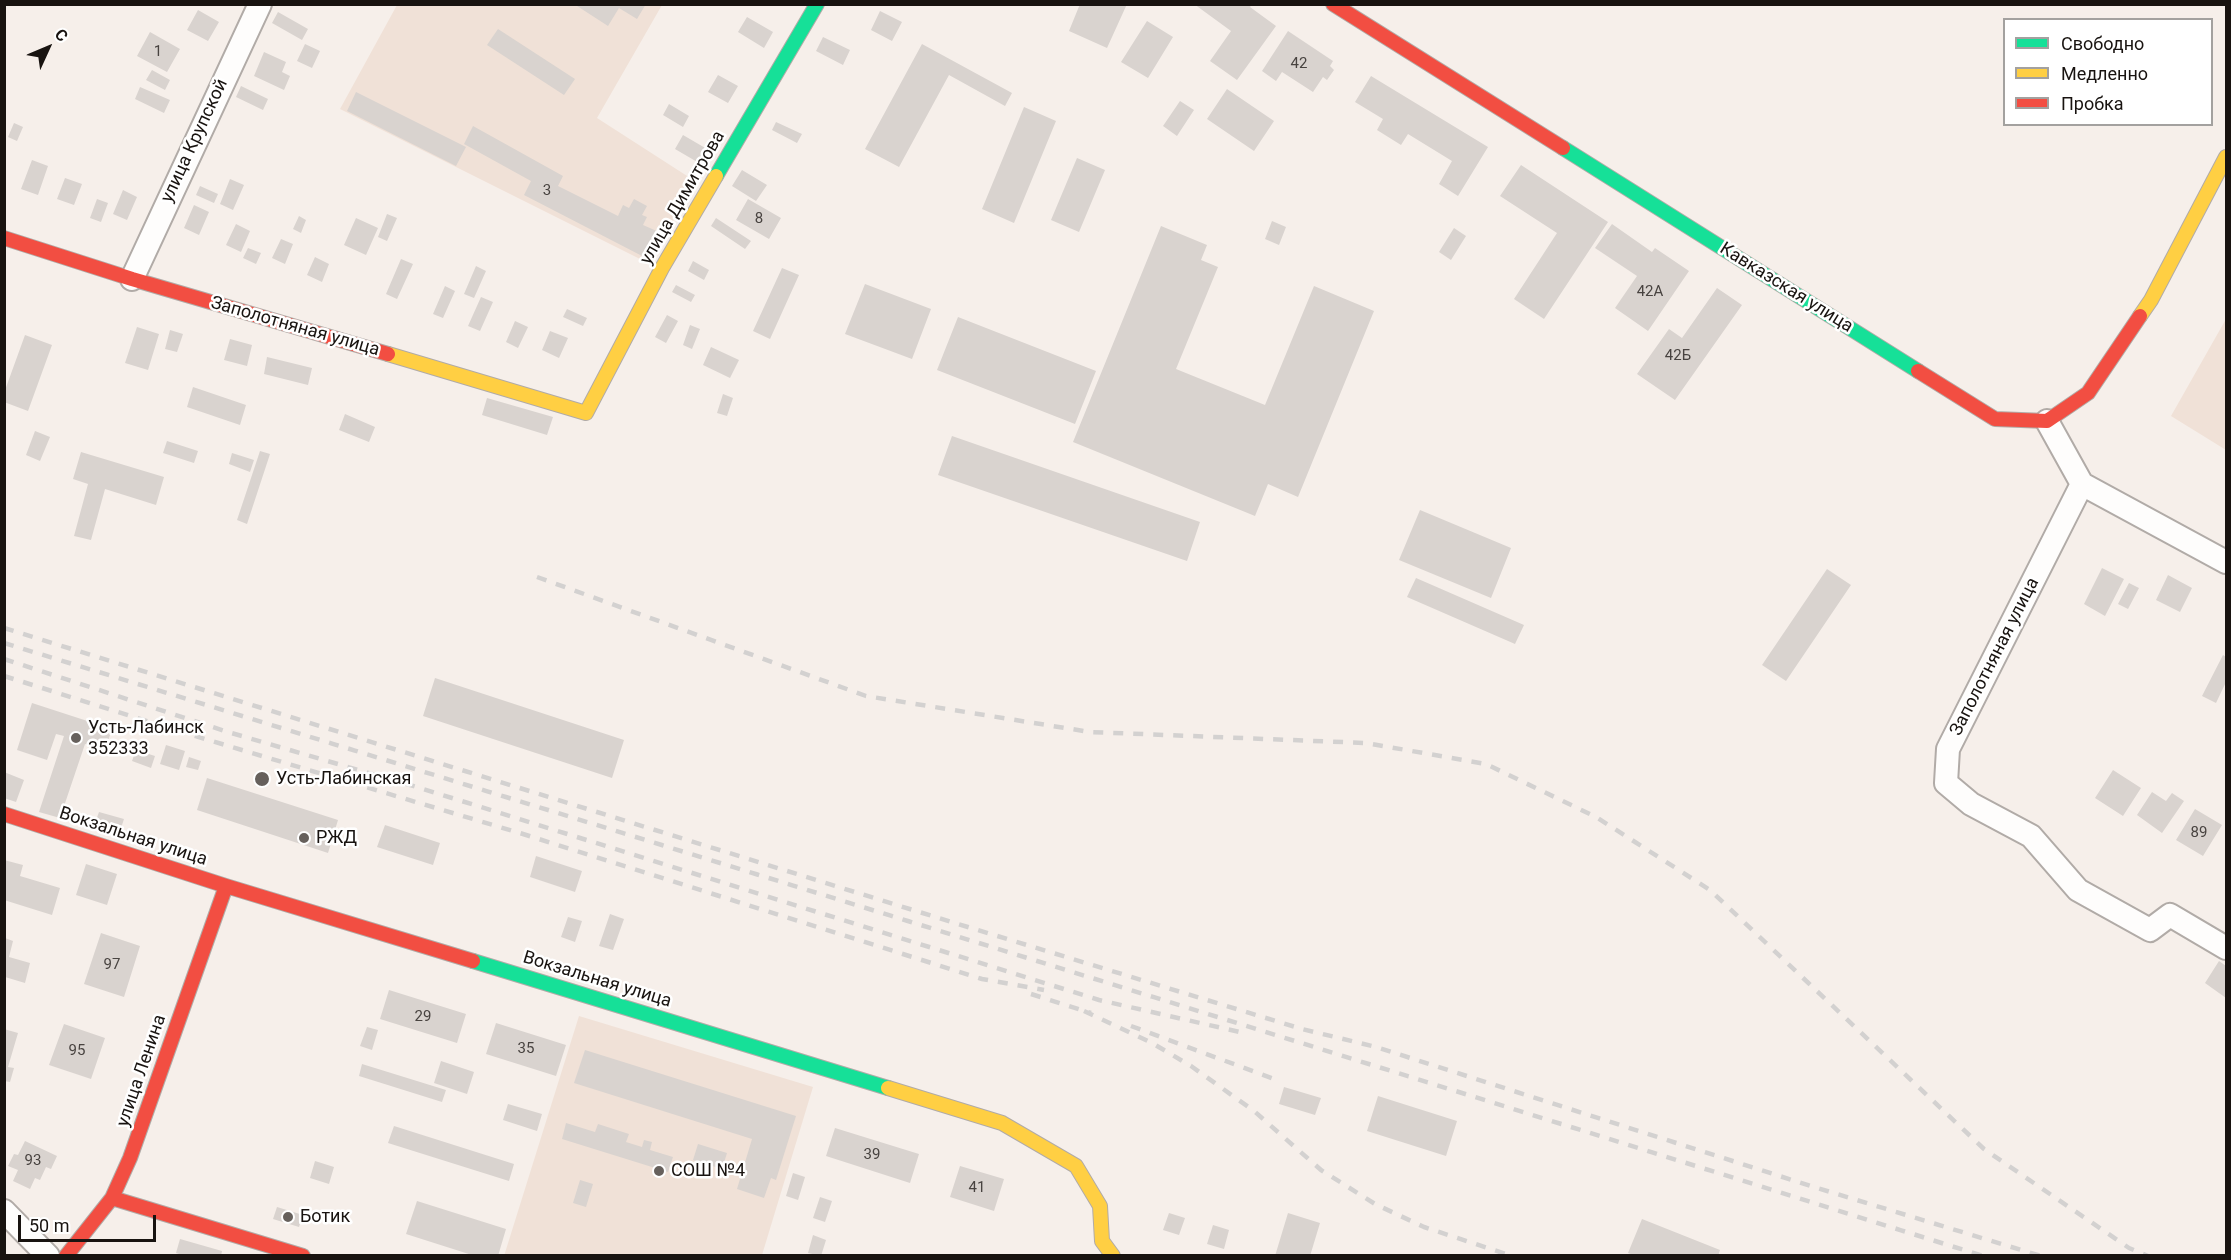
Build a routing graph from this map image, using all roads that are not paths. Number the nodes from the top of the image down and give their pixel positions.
1 (260, 4) edge
2 (816, 4) edge
3 (1332, 4) edge
4 (2226, 157) edge
5 (4, 238) edge
6 (132, 279) junction
7 (585, 413) joint
8 (2048, 421) junction
9 (2082, 484) junction
10 (2226, 562) edge
11 (4, 813) edge
12 (226, 886) junction
13 (2226, 948) edge
14 (112, 1198) junction
15 (4, 1211) edge
16 (48, 1256) edge
17 (66, 1256) edge
18 (303, 1256) edge
19 (1113, 1256) edge

1 - 6 street, улица Крупской
2 - 7 street, улица Димитрова
3 - 8 street, Кавказская улица
4 - 8 street
5 - 6 street, Заполотняная улица
6 - 7 street, Заполотняная улица
8 - 9 street
9 - 10 street
9 - 13 street, Заполотняная улица
11 - 12 street, Вокзальная улица
12 - 14 street, улица Ленина
12 - 19 street, Вокзальная улица
14 - 17 street, улица Ленина
14 - 18 street
15 - 16 street

